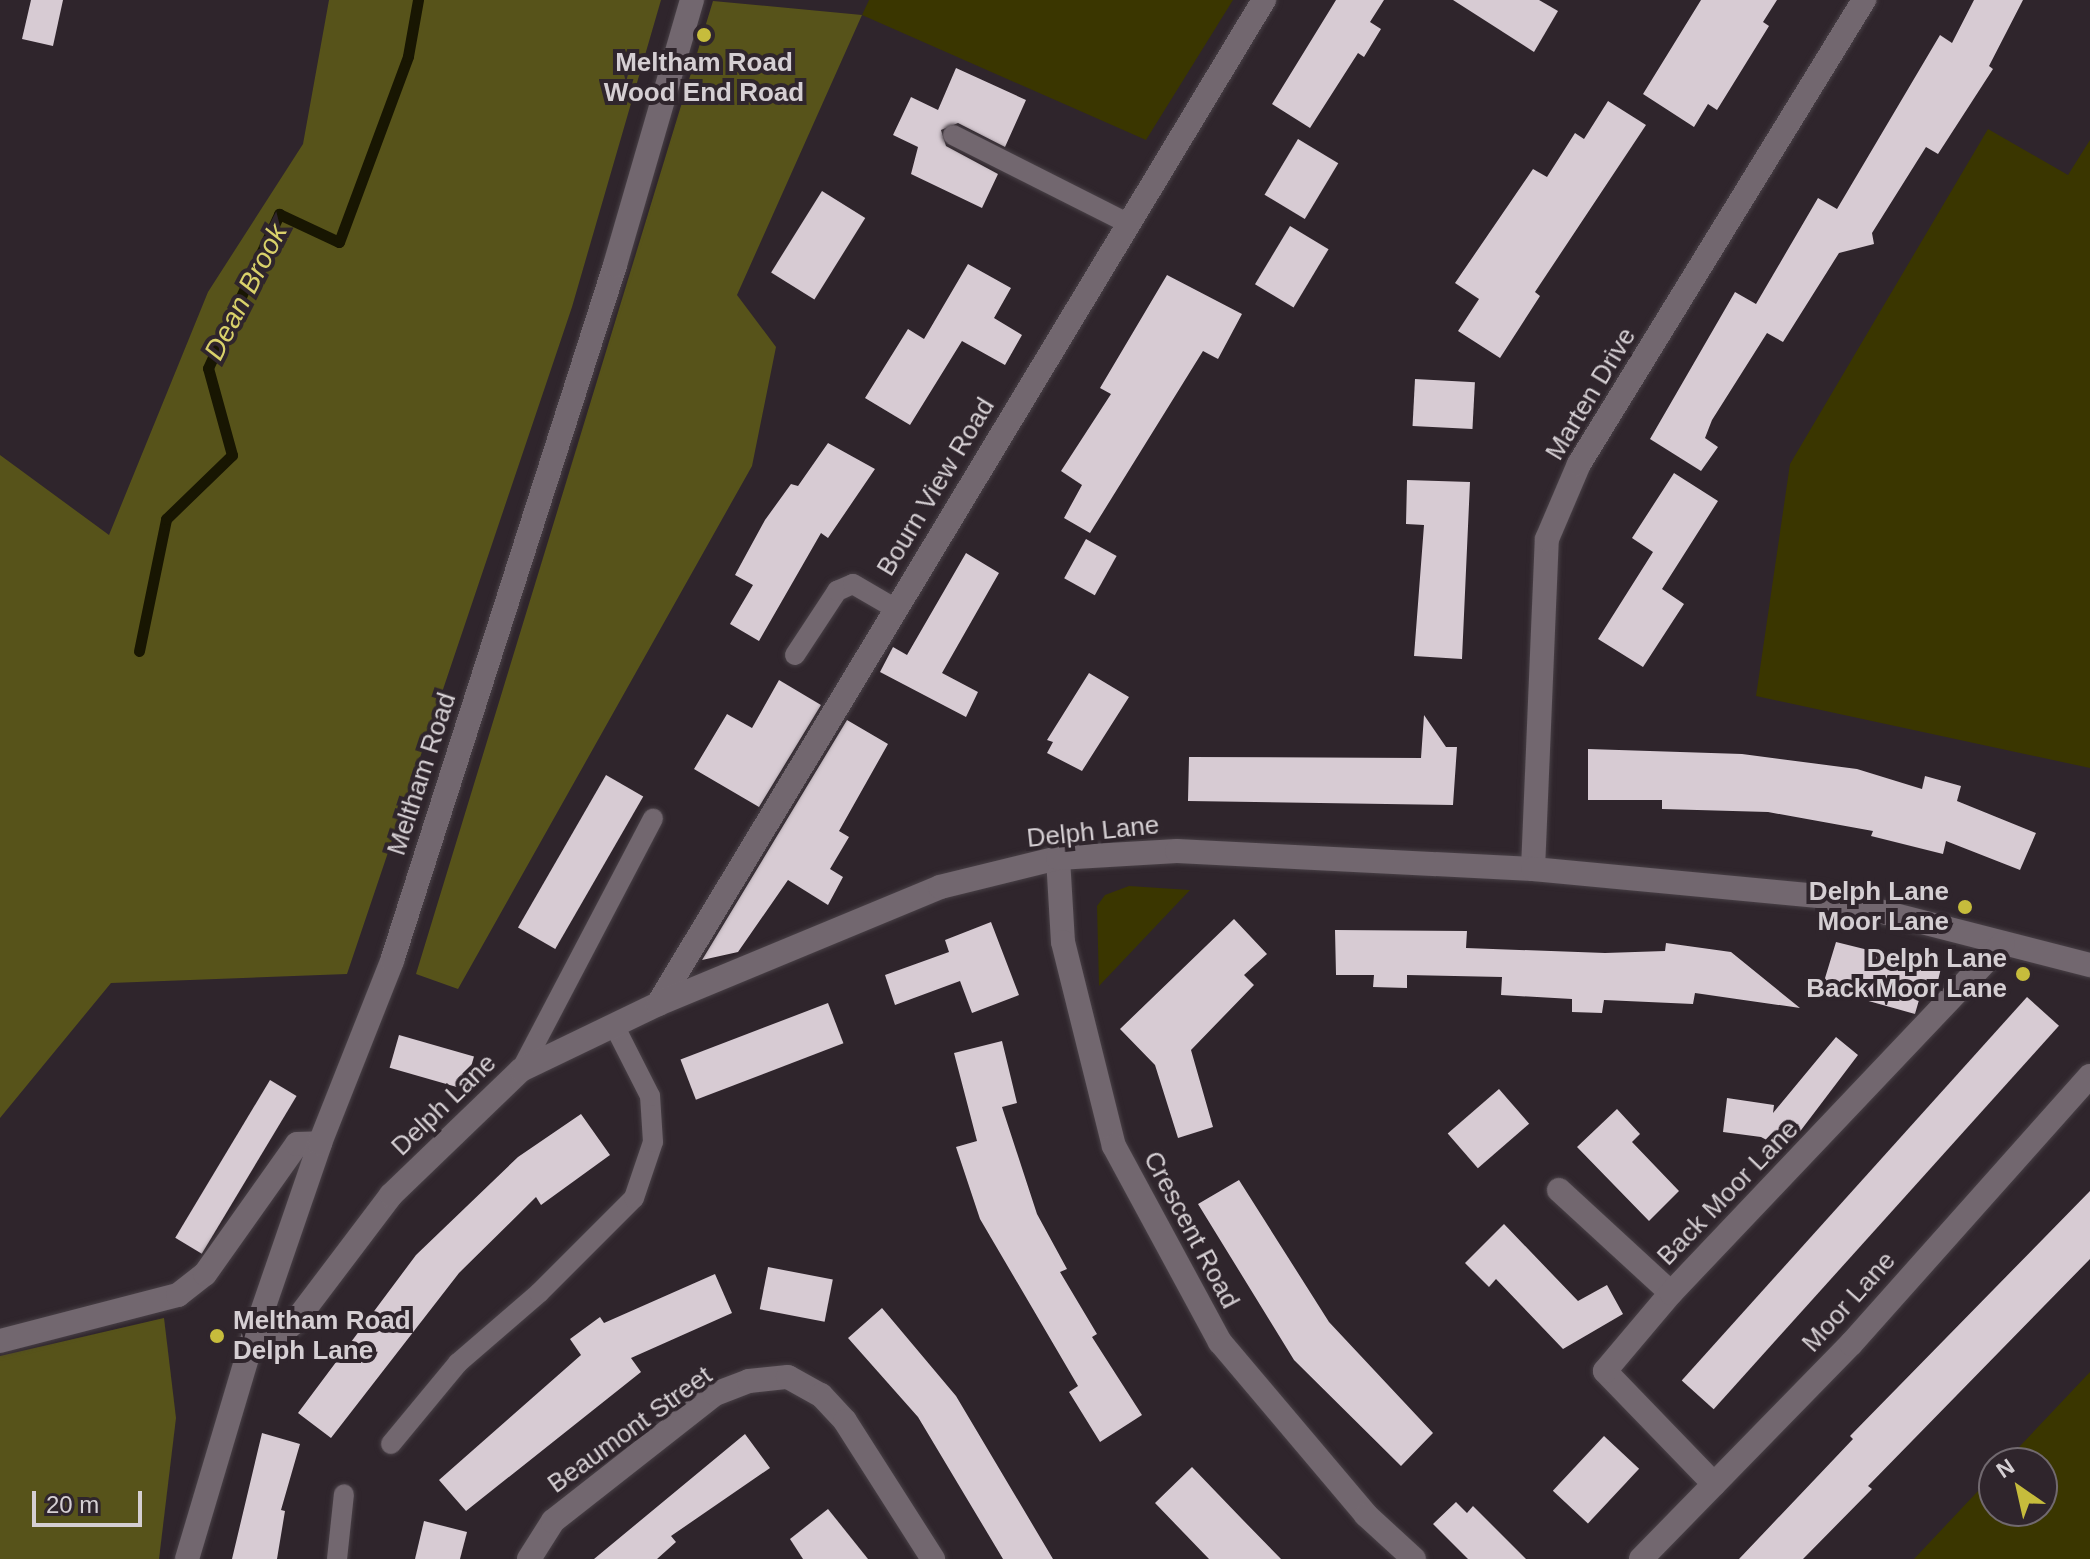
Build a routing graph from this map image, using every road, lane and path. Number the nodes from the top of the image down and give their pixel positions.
1 (692, 0) edge
2 (1264, 0) edge
3 (1864, 0) edge
4 (953, 135) dead end
5 (1127, 223) junction
6 (896, 609) junction
7 (795, 655) dead end
8 (653, 819) dead end
9 (1058, 858) junction
10 (1533, 869) junction
11 (2003, 943) junction
12 (2090, 965) edge
13 (658, 1004) junction
14 (614, 1025) junction
15 (521, 1070) junction
16 (2090, 1076) edge
17 (320, 1143) junction
18 (1559, 1190) dead end
19 (1671, 1293) junction
20 (0, 1341) edge
21 (252, 1341) junction
22 (391, 1444) dead end
23 (1714, 1484) junction
24 (344, 1494) dead end
25 (187, 1559) edge
26 (337, 1559) edge
27 (529, 1559) edge
28 (933, 1559) edge
29 (1414, 1559) edge
30 (1641, 1559) edge

1 - 17 street, Meltham Road
2 - 5 street, Bourn View Road
3 - 10 street, Marten Drive
4 - 5 lane
5 - 6 street, Bourn View Road
6 - 7 lane
6 - 13 street, Bourn View Road
8 - 15 lane
9 - 10 street, Delph Lane
9 - 13 street, Delph Lane
9 - 29 street, Crescent Road
10 - 11 street, Delph Lane
11 - 12 street, Delph Lane
11 - 19 street, Back Moor Lane
13 - 14 street, Delph Lane
14 - 15 street, Delph Lane
14 - 22 lane
15 - 21 street, Delph Lane
16 - 23 street, Moor Lane
17 - 20 street
17 - 21 street, Meltham Road
18 - 19 street
19 - 23 street, Back Moor Lane
21 - 25 street, Meltham Road
23 - 30 street, Moor Lane
24 - 26 lane
27 - 28 street, Beaumont Street

